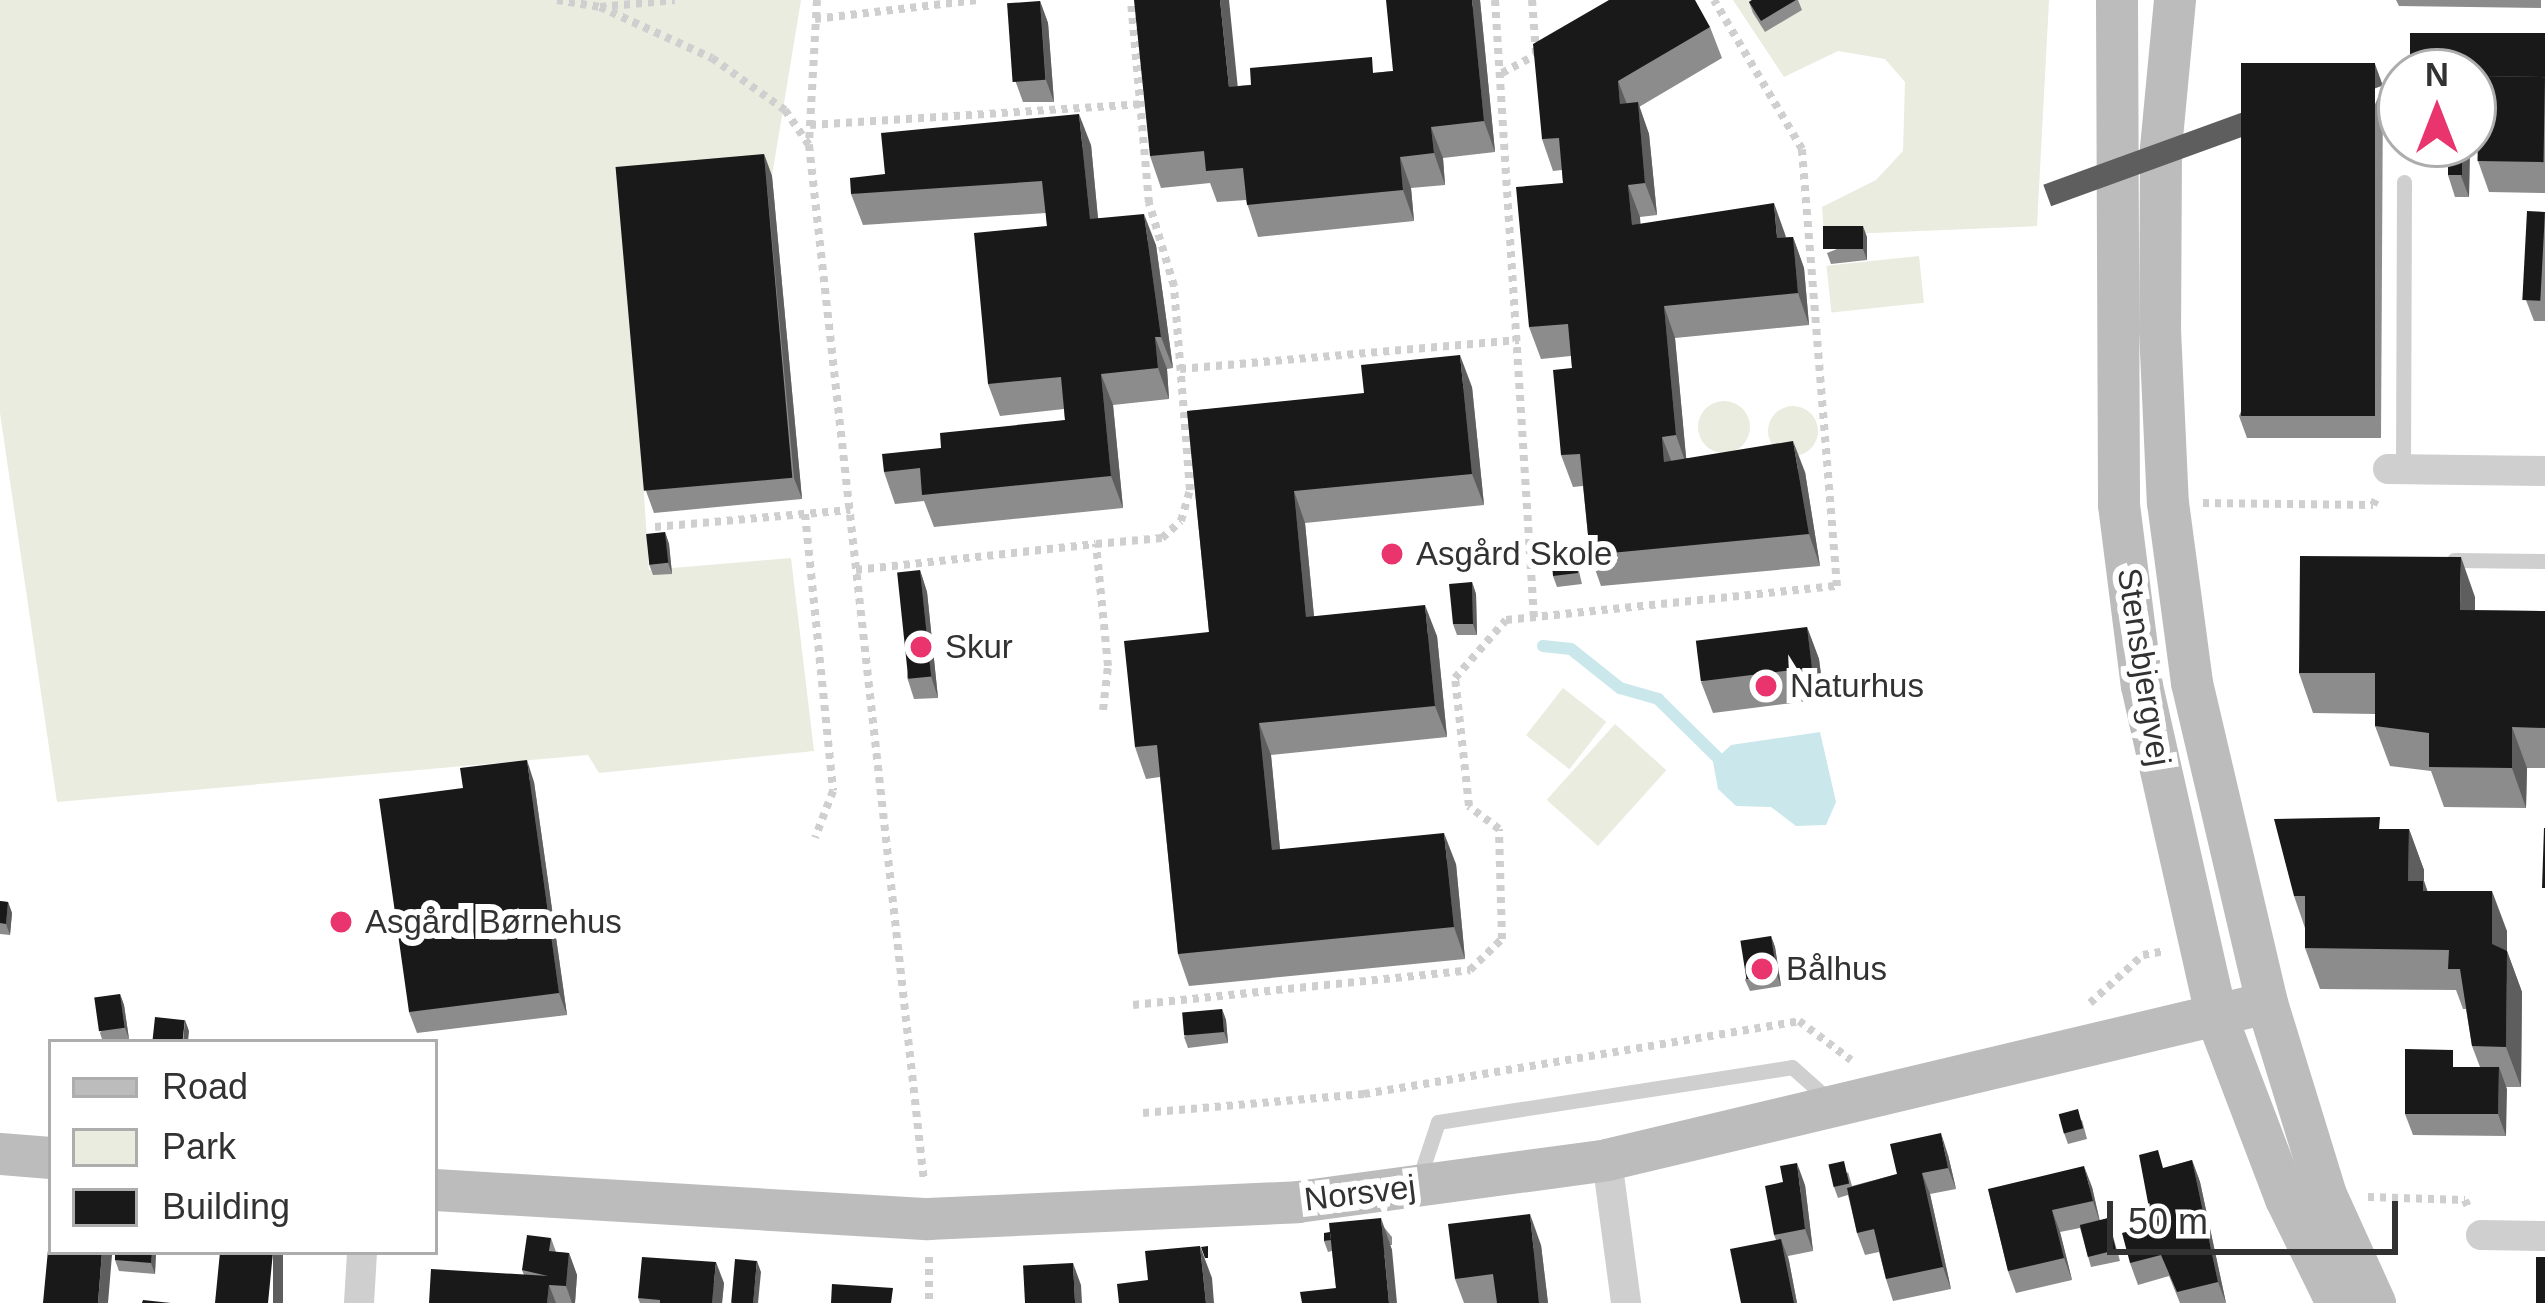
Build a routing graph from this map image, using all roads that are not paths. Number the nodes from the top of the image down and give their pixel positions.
1 (2117, 0) edge
2 (2172, 8) edge
3 (2404, 182) dead end
4 (2395, 470) joint
5 (2545, 471) edge
6 (2454, 560) edge
7 (2545, 561) edge
8 (2266, 1003) junction
9 (2216, 1015) junction
10 (1840, 1111) junction
11 (0, 1154) edge
12 (48, 1158) edge
13 (1607, 1160) junction
14 (1417, 1186) junction
15 (438, 1190) edge
16 (2481, 1235) road end
17 (2545, 1236) edge
18 (362, 1255) edge
19 (358, 1303) edge
20 (1626, 1303) edge
21 (2337, 1303) edge
22 (2375, 1303) edge

1 - 9 street, Stensbjergvej
2 - 8 street, Stensbjergvej
3 - 4 lane
4 - 5 street
6 - 7 lane
8 - 9 street, Norsvej
8 - 22 street, Stensbjergvej
9 - 10 street, Norsvej
9 - 21 street, Stensbjergvej
10 - 13 street, Norsvej
10 - 14 lane
11 - 12 street
13 - 14 street, Norsvej
13 - 20 street
14 - 15 street, Norsvej
16 - 17 street
18 - 19 street

